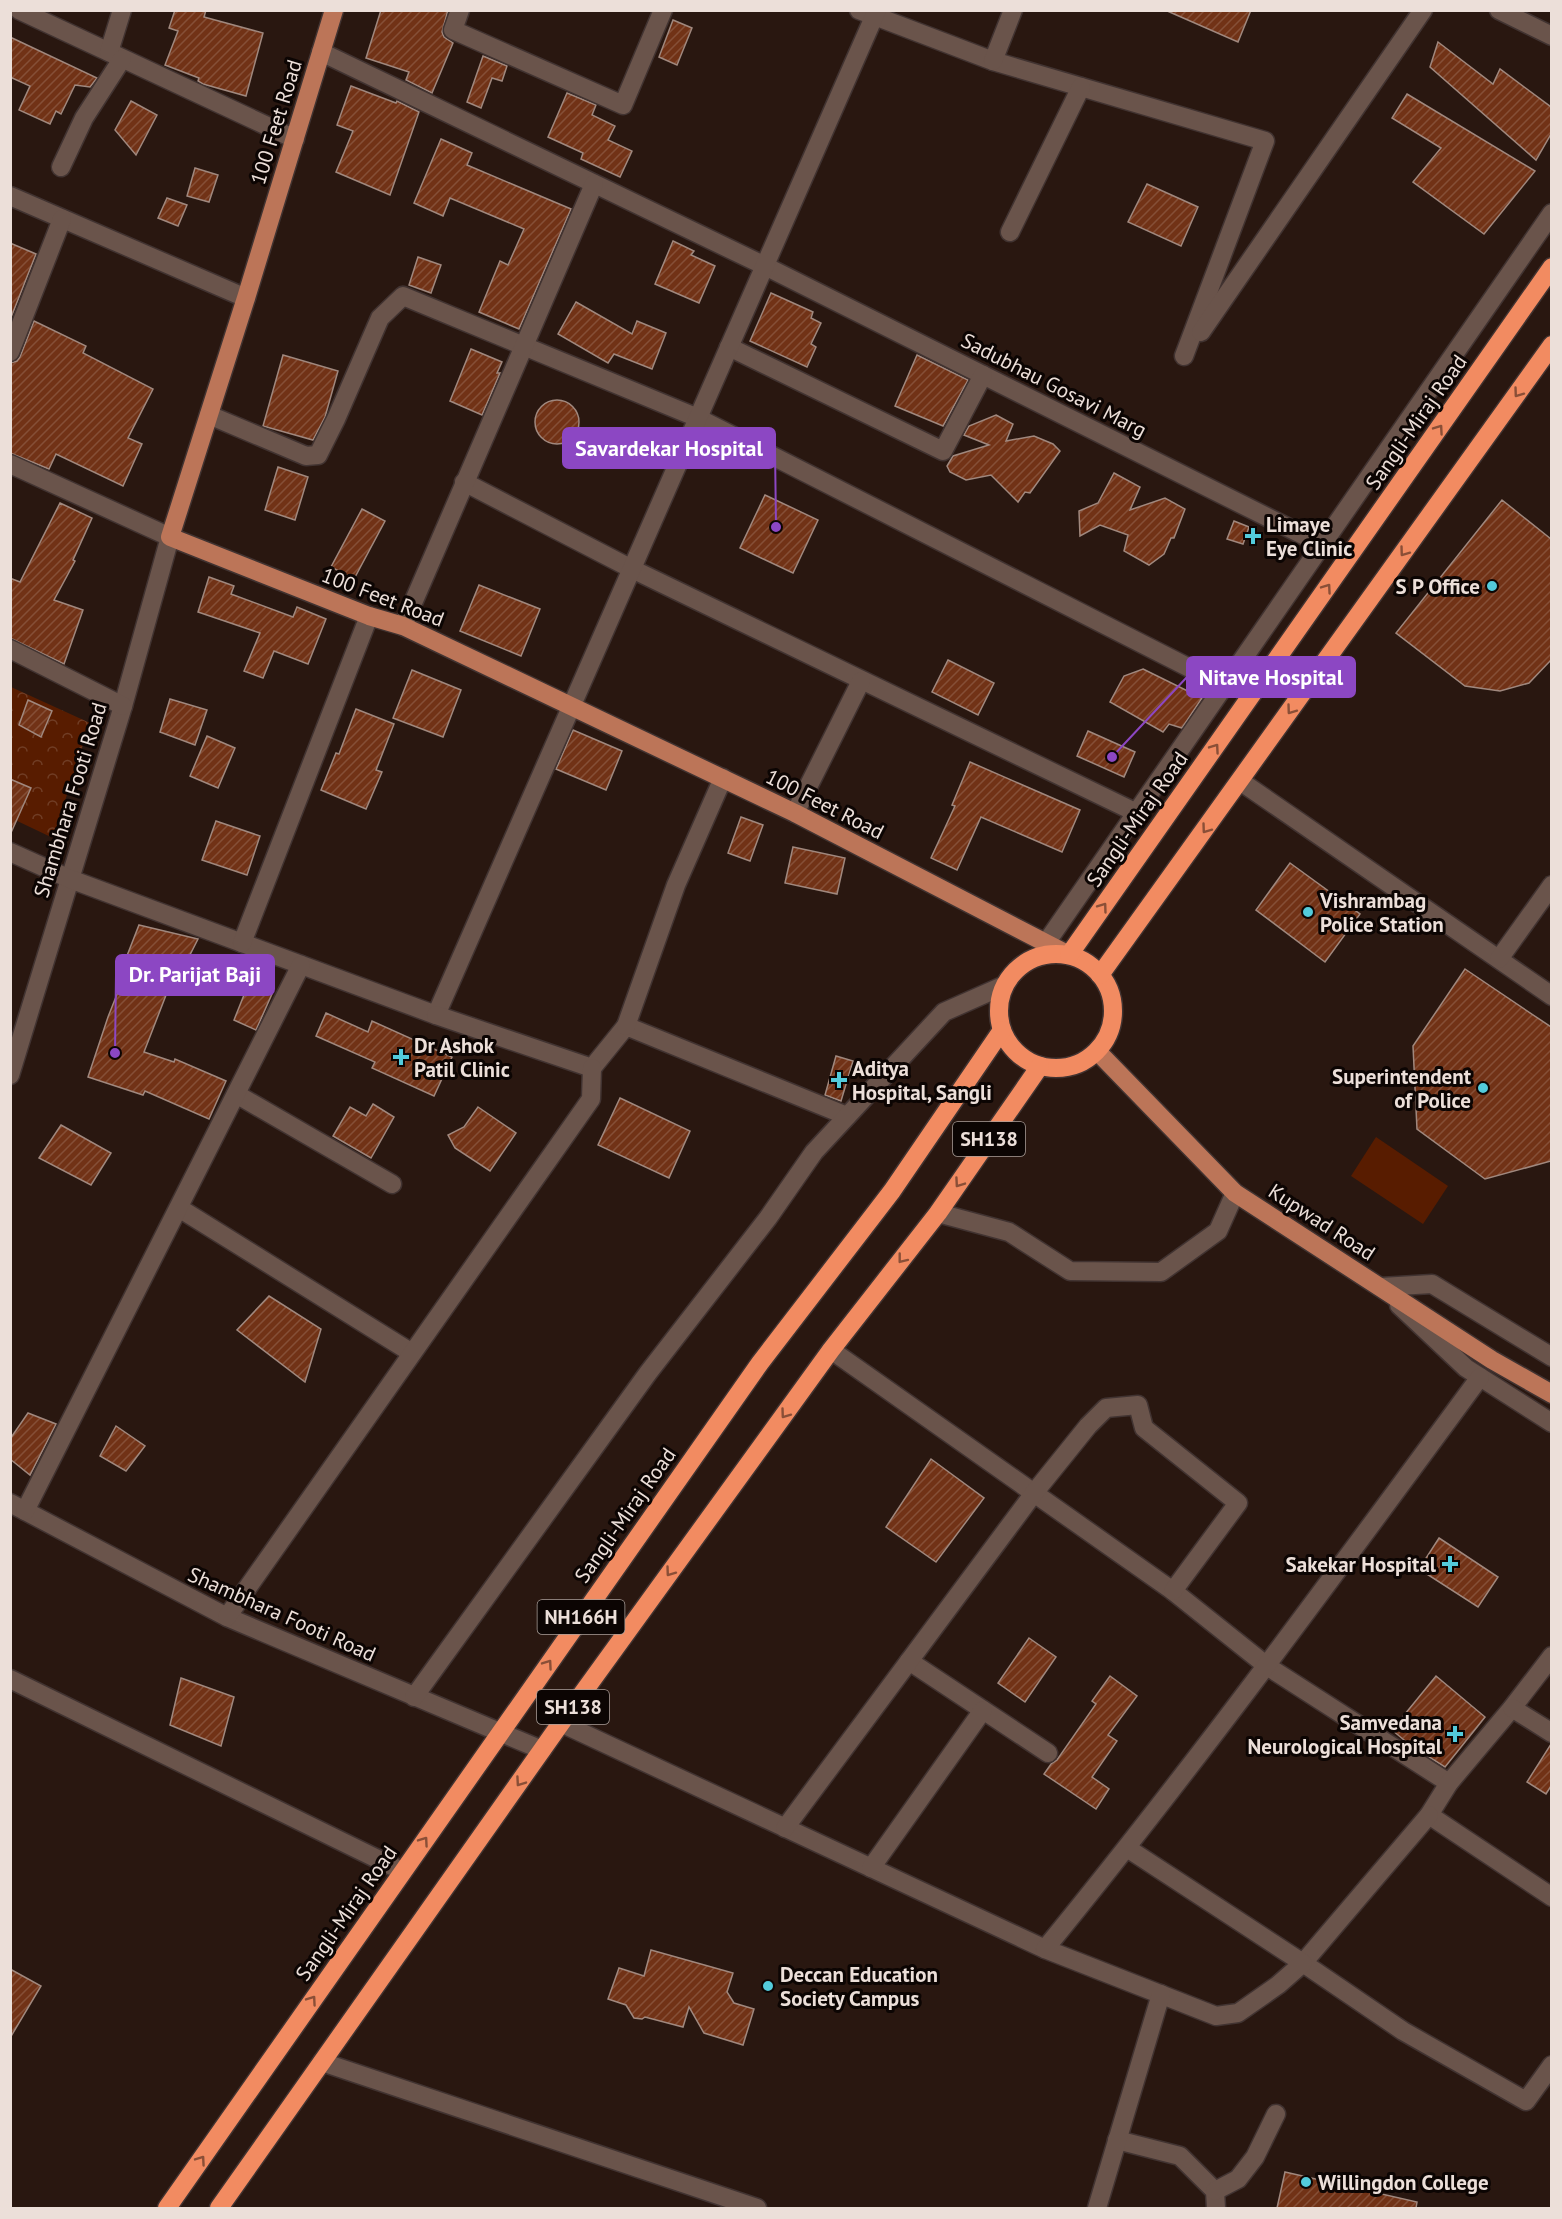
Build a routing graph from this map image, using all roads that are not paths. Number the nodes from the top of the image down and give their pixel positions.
1 (19, 10) edge
2 (122, 10) edge
3 (334, 10) edge
4 (460, 10) edge
5 (663, 10) edge
6 (1013, 10) edge
7 (1423, 10) edge
8 (1499, 10) edge
9 (870, 13) edge
10 (1551, 36) edge
11 (321, 52) junction
12 (115, 55) junction
13 (993, 61) junction
14 (1081, 87) junction
15 (295, 139) junction
16 (61, 167) dead end
17 (594, 183) junction
18 (10, 196) edge
19 (1551, 213) edge
20 (62, 219) junction
21 (1010, 232) dead end
22 (765, 266) junction
23 (1551, 267) edge
24 (246, 298) junction
25 (1551, 345) edge
26 (523, 347) junction
27 (729, 347) junction
28 (10, 352) edge
29 (983, 375) junction
30 (209, 415) junction
31 (698, 418) junction
32 (10, 464) edge
33 (464, 482) junction
34 (170, 537) junction
35 (1323, 545) junction
36 (632, 569) junction
37 (369, 616) junction
38 (404, 626) junction
39 (10, 649) edge
40 (861, 681) junction
41 (1225, 686) junction
42 (123, 705) junction
43 (572, 706) junction
44 (723, 778) junction
45 (1240, 781) junction
46 (795, 813) junction
47 (1137, 813) junction
48 (10, 852) edge
49 (70, 879) junction
50 (1551, 885) edge
51 (242, 943) junction
52 (1046, 943) junction
53 (1069, 955) junction
54 (1499, 959) junction
55 (301, 965) junction
56 (1100, 975) junction
57 (1005, 985) junction
58 (1551, 996) edge
59 (436, 1015) junction
60 (17, 1026) edge
61 (626, 1026) junction
62 (1002, 1030) junction
63 (1097, 1051) junction
64 (1040, 1066) junction
65 (592, 1068) junction
66 (10, 1075) edge
67 (236, 1094) junction
68 (847, 1116) junction
69 (392, 1184) dead end
70 (1235, 1192) junction
71 (179, 1209) junction
72 (938, 1213) junction
73 (1381, 1287) junction
74 (831, 1350) junction
75 (412, 1353) junction
76 (1551, 1358) edge
77 (1480, 1377) junction
78 (1551, 1394) edge
79 (1551, 1423) edge
80 (1034, 1493) junction
81 (18, 1507) edge
82 (1173, 1592) junction
83 (227, 1617) junction
84 (1551, 1656) edge
85 (909, 1661) junction
86 (1267, 1666) junction
87 (10, 1679) edge
88 (414, 1697) junction
89 (1512, 1708) junction
90 (983, 1710) junction
91 (561, 1723) junction
92 (500, 1733) junction
93 (1551, 1733) edge
94 (542, 1750) junction
95 (1048, 1753) dead end
96 (1449, 1783) junction
97 (1429, 1815) junction
98 (785, 1828) junction
99 (1127, 1848) junction
100 (871, 1868) junction
101 (402, 1871) junction
102 (1551, 1897) edge
103 (1045, 1949) junction
104 (1303, 1963) junction
105 (1161, 1994) junction
106 (322, 2062) junction
107 (1551, 2065) edge
108 (1276, 2114) dead end
109 (1117, 2140) junction
110 (1216, 2200) edge
111 (167, 2208) edge
112 (219, 2208) edge
113 (757, 2208) edge
114 (1097, 2208) edge

1 - 12 street
2 - 12 street
3 - 11 main road, 100 Feet Road
4 - 5 street
6 - 13 street
7 - 14 street
8 - 10 street
9 - 13 street
9 - 22 street
11 - 15 main road, 100 Feet Road
11 - 17 street, Sadubhau Gosavi Marg
12 - 15 street
12 - 16 street
13 - 14 street
14 - 21 street
15 - 24 main road, 100 Feet Road
17 - 22 street, Sadubhau Gosavi Marg
17 - 26 street
18 - 20 street
19 - 35 street
20 - 24 street
20 - 28 street
22 - 27 street
22 - 29 street, Sadubhau Gosavi Marg
53 -> 23 highway, Sangli-Miraj Road
24 - 30 main road, 100 Feet Road
25 -> 45 highway
26 - 30 street
26 - 31 street
26 - 33 street
27 - 29 street
27 - 31 street
29 - 35 street, Sadubhau Gosavi Marg
30 - 34 main road, 100 Feet Road
31 - 36 street
31 - 41 street
32 - 34 street
33 - 36 street
33 - 38 street
34 - 37 main road, 100 Feet Road
34 - 42 street, Shambhara Footi Road
35 - 41 street
36 - 40 street
36 - 43 street
37 - 38 main road, 100 Feet Road
37 - 51 street
38 - 43 main road, 100 Feet Road
39 - 42 street
40 - 46 street
40 - 47 street
41 - 47 street
42 - 49 street, Shambhara Footi Road
43 - 44 main road, 100 Feet Road
43 - 59 street
44 - 46 main road, 100 Feet Road
44 - 61 street
45 - 54 street
45 -> 56 highway
46 - 52 main road, 100 Feet Road
47 - 52 street
48 - 49 street
49 - 51 street
49 - 60 street, Shambhara Footi Road
50 - 54 street
51 - 55 street
52 - 53 main road, 100 Feet Road
53 - 56 highway
53 - 57 highway
54 - 58 street
55 - 59 street
55 - 67 street
56 - 63 highway
57 - 62 highway
57 - 68 street
59 - 65 street
60 - 66 street, Shambhara Footi Road
61 - 65 street
61 - 68 street
62 - 64 highway
92 -> 62 highway, Sangli-Miraj Road / NH166H
63 - 64 highway
63 - 70 main road, Kupwad Road
64 -> 72 highway, SH138
65 - 75 street
67 - 69 street
67 - 71 street
68 - 88 street
70 - 72 street
70 - 73 main road, Kupwad Road
71 - 75 street
71 - 81 street
72 -> 74 highway, SH138
73 - 76 street
73 - 77 street
73 - 78 main road, Kupwad Road
74 - 80 street
74 -> 91 highway, SH138
75 - 83 street
77 - 79 street
77 - 86 street
80 - 82 street
80 - 82 street
80 - 85 street
81 - 83 street, Shambhara Footi Road
82 - 86 street
83 - 88 street, Shambhara Footi Road
84 - 89 street
85 - 90 street
85 - 98 street
86 - 96 street
86 - 99 street
87 - 101 street
88 - 92 street, Shambhara Footi Road
89 - 93 street
89 - 96 street
90 - 95 street
90 - 100 street
91 - 94 highway, SH138
91 - 98 street
92 - 94 street, Shambhara Footi Road
101 -> 92 highway, Sangli-Miraj Road / NH166H
94 -> 106 highway, SH138
96 - 97 street
97 - 102 street
97 - 104 street
98 - 100 street
99 - 103 street
99 - 104 street
100 - 103 street
111 -> 101 highway, Sangli-Miraj Road / NH166H
103 - 105 street
104 - 105 street
104 - 107 street
105 - 109 street
106 - 112 highway, SH138
106 - 113 street
108 - 110 street
109 - 110 street
109 - 114 street

